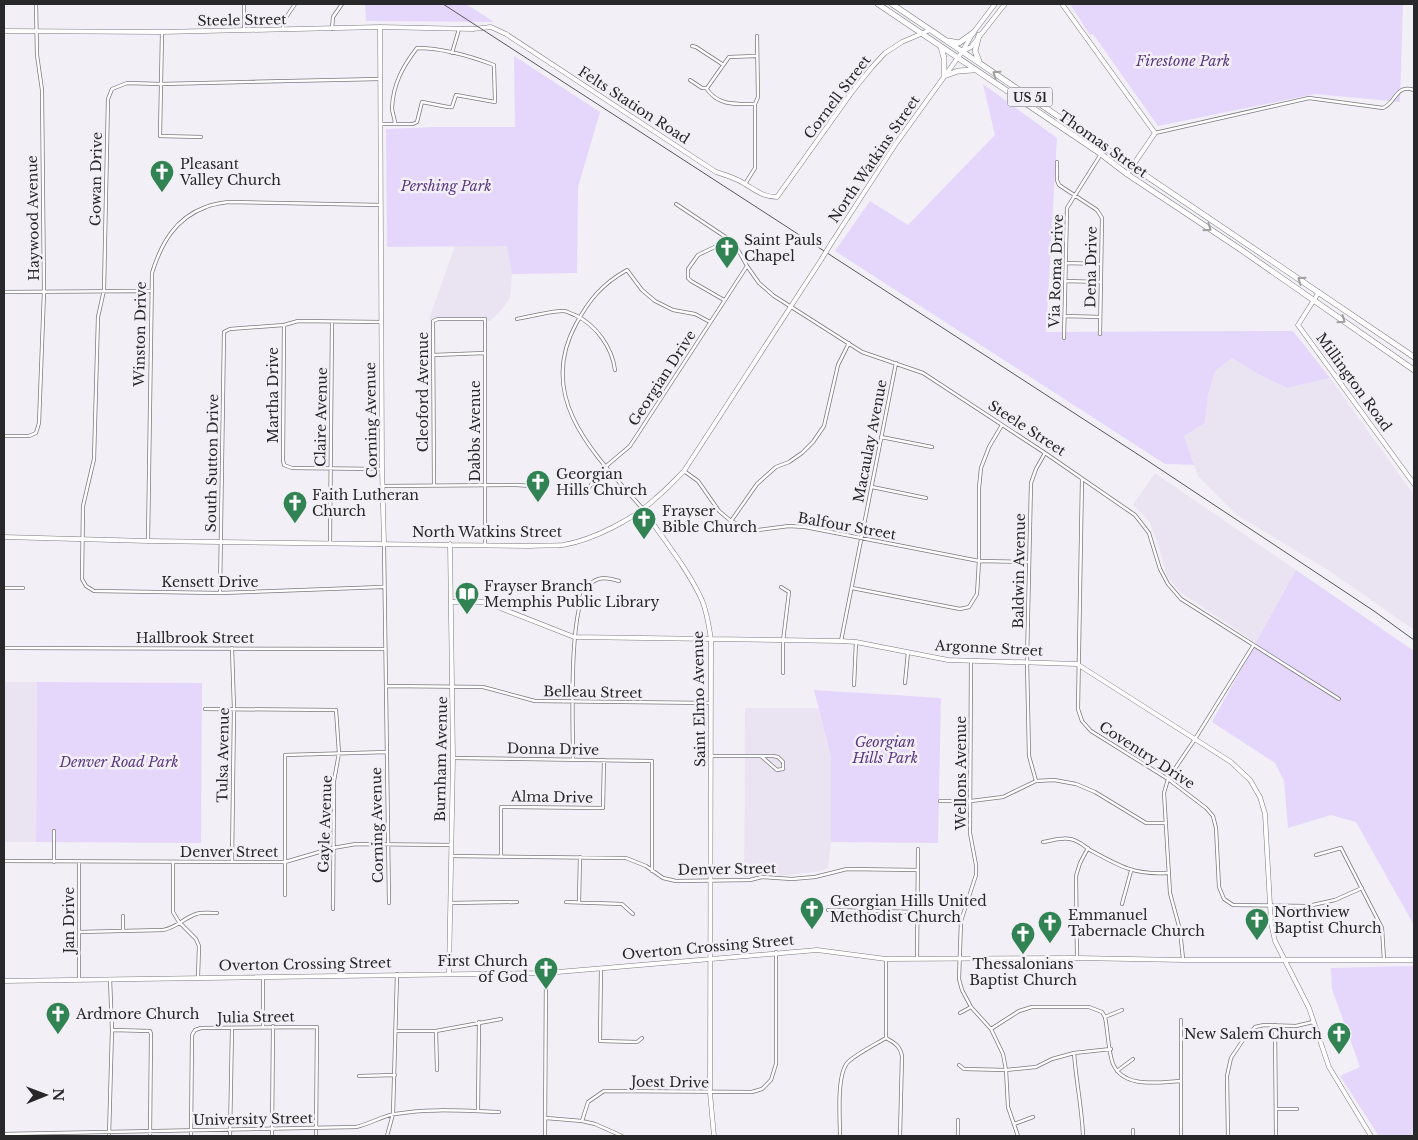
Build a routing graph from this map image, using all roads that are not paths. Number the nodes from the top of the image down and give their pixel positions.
1 (36, 4) edge
2 (244, 4) edge
3 (295, 4) edge
4 (342, 4) edge
5 (878, 4) edge
6 (892, 4) edge
7 (995, 4) edge
8 (1005, 4) edge
9 (1062, 4) edge
10 (380, 27) junction
11 (332, 28) junction
12 (459, 28) junction
13 (480, 28) joint
14 (283, 30) junction
15 (930, 30) junction
16 (4, 31) edge
17 (36, 31) junction
18 (162, 32) junction
19 (244, 32) junction
20 (973, 33) junction
21 (922, 34) junction
22 (980, 35) junction
23 (757, 36) dead end
24 (945, 40) junction
25 (692, 46) dead end
26 (940, 46) junction
27 (962, 52) junction
28 (452, 53) junction
29 (756, 56) junction
30 (957, 57) junction
31 (722, 64) junction
32 (982, 65) junction
33 (975, 70) junction
34 (944, 76) junction
35 (380, 79) junction
36 (690, 80) dead end
37 (161, 84) junction
38 (706, 88) junction
39 (1414, 90) edge
40 (755, 104) junction
41 (1070, 123) junction
42 (380, 124) junction
43 (395, 124) junction
44 (1065, 130) junction
45 (1155, 133) junction
46 (201, 137) dead end
47 (1097, 141) junction
48 (1092, 149) junction
49 (1101, 154) junction
50 (1057, 162) dead end
51 (1133, 166) junction
52 (1127, 174) junction
53 (745, 184) junction
54 (1075, 196) junction
55 (778, 197) joint
56 (676, 204) dead end
57 (381, 205) junction
58 (727, 238) junction
59 (1066, 263) junction
60 (1100, 264) junction
61 (747, 266) junction
62 (1065, 281) junction
63 (1101, 282) junction
64 (104, 290) junction
65 (150, 291) junction
66 (4, 292) edge
67 (44, 292) junction
68 (1320, 292) junction
69 (724, 300) junction
70 (1314, 301) junction
71 (791, 307) junction
72 (1065, 316) junction
73 (1100, 317) junction
74 (580, 318) junction
75 (485, 319) joint
76 (517, 319) dead end
77 (332, 322) junction
78 (382, 322) junction
79 (710, 322) junction
80 (284, 324) junction
81 (1100, 334) dead end
82 (1064, 338) dead end
83 (848, 343) junction
84 (485, 353) junction
85 (433, 355) junction
86 (1414, 356) edge
87 (896, 363) junction
88 (615, 370) dead end
89 (1414, 370) edge
90 (1002, 425) junction
91 (4, 436) edge
92 (881, 437) junction
93 (932, 447) dead end
94 (1046, 453) junction
95 (605, 466) junction
96 (330, 468) junction
97 (382, 468) junction
98 (684, 471) junction
99 (1082, 479) junction
100 (1414, 484) edge
101 (434, 485) junction
102 (383, 486) junction
103 (486, 486) junction
104 (532, 486) dead end
105 (872, 487) junction
106 (585, 492) dead end
107 (926, 498) dead end
108 (643, 509) junction
109 (731, 521) junction
110 (4, 537) edge
111 (82, 538) junction
112 (861, 538) junction
113 (148, 541) junction
114 (221, 541) junction
115 (330, 542) junction
116 (384, 543) junction
117 (450, 544) junction
118 (485, 544) junction
119 (979, 561) junction
120 (1029, 562) junction
121 (620, 581) dead end
122 (383, 586) junction
123 (781, 587) dead end
124 (4, 588) edge
125 (23, 588) dead end
126 (852, 588) junction
127 (220, 593) junction
128 (452, 602) junction
129 (574, 637) junction
130 (711, 640) junction
131 (783, 641) junction
132 (841, 641) junction
133 (856, 642) junction
134 (1253, 646) junction
135 (4, 648) edge
136 (232, 648) junction
137 (385, 649) junction
138 (908, 652) junction
139 (971, 661) junction
140 (1028, 661) junction
141 (1077, 664) junction
142 (783, 673) dead end
143 (905, 683) dead end
144 (854, 685) dead end
145 (386, 686) junction
146 (453, 686) junction
147 (1339, 699) dead end
148 (573, 702) junction
149 (711, 703) junction
150 (205, 709) dead end
151 (234, 709) junction
152 (1195, 739) junction
153 (387, 752) junction
154 (339, 753) junction
155 (711, 756) junction
156 (761, 756) junction
157 (453, 758) junction
158 (572, 759) junction
159 (604, 760) junction
160 (1168, 779) junction
161 (1036, 781) junction
162 (971, 800) junction
163 (940, 801) dead end
164 (1165, 823) junction
165 (54, 831) dead end
166 (1043, 842) dead end
167 (389, 845) junction
168 (451, 846) junction
169 (333, 848) junction
170 (918, 848) dead end
171 (1088, 848) junction
172 (1316, 855) dead end
173 (451, 856) junction
174 (501, 856) junction
175 (580, 858) junction
176 (4, 861) edge
177 (54, 862) junction
178 (79, 862) junction
179 (173, 862) junction
180 (232, 862) junction
181 (285, 862) junction
182 (918, 870) junction
183 (652, 871) junction
184 (1131, 871) junction
185 (1168, 873) junction
186 (711, 881) junction
187 (1362, 888) junction
188 (285, 895) dead end
189 (517, 902) dead end
190 (566, 902) dead end
191 (579, 902) junction
192 (389, 903) dead end
193 (450, 903) junction
194 (1122, 904) dead end
195 (1270, 906) junction
196 (334, 909) dead end
197 (828, 910) dead end
198 (217, 912) dead end
199 (917, 912) junction
200 (633, 914) dead end
201 (123, 916) dead end
202 (179, 922) junction
203 (123, 930) junction
204 (79, 932) junction
205 (776, 952) junction
206 (711, 958) junction
207 (1077, 958) junction
208 (886, 959) junction
209 (918, 959) junction
210 (960, 959) junction
211 (1183, 960) junction
212 (1285, 960) junction
213 (1384, 960) junction
214 (1414, 960) edge
215 (601, 968) junction
216 (449, 973) junction
217 (546, 973) junction
218 (397, 974) junction
219 (198, 977) junction
220 (263, 977) junction
221 (78, 979) junction
222 (110, 979) junction
223 (4, 981) edge
224 (972, 1007) junction
225 (1122, 1010) dead end
226 (960, 1013) dead end
227 (1105, 1018) junction
228 (501, 1019) dead end
229 (1182, 1020) dead end
230 (479, 1022) junction
231 (1313, 1022) junction
232 (1275, 1025) junction
233 (263, 1026) junction
234 (273, 1026) junction
235 (232, 1028) junction
236 (992, 1029) junction
237 (112, 1030) junction
238 (396, 1031) junction
239 (436, 1031) junction
240 (642, 1038) dead end
241 (886, 1038) junction
242 (1111, 1049) junction
243 (1074, 1053) junction
244 (1133, 1059) dead end
245 (959, 1066) dead end
246 (437, 1070) dead end
247 (1006, 1070) junction
248 (1118, 1071) junction
249 (395, 1075) junction
250 (359, 1076) dead end
251 (1180, 1081) junction
252 (710, 1093) junction
253 (1276, 1109) junction
254 (1297, 1109) dead end
255 (478, 1111) junction
256 (499, 1112) dead end
257 (393, 1114) junction
258 (1033, 1117) dead end
259 (546, 1118) junction
260 (958, 1120) dead end
261 (582, 1121) junction
262 (1014, 1124) junction
263 (316, 1127) junction
264 (272, 1128) junction
265 (230, 1129) junction
266 (150, 1130) junction
267 (191, 1130) junction
268 (1133, 1130) dead end
269 (109, 1132) junction
270 (4, 1134) edge
271 (109, 1136) edge
272 (150, 1136) edge
273 (191, 1136) edge
274 (230, 1136) edge
275 (272, 1136) edge
276 (316, 1136) edge
277 (387, 1136) edge
278 (545, 1136) edge
279 (622, 1136) edge
280 (714, 1136) edge
281 (840, 1136) edge
282 (900, 1136) edge
283 (958, 1136) edge
284 (1018, 1136) edge
285 (1083, 1136) edge
286 (1133, 1136) edge
287 (1181, 1136) edge
288 (1228, 1136) edge
289 (1276, 1136) edge
290 (1371, 1136) edge

1 - 17 street, Haywood Avenue
2 - 19 street
3 - 14 street
4 - 11 street
5 - 21 highway, Thomas Street / US 51
6 - 15 highway, Thomas Street / US 51
7 - 20 street, North Watkins Street
8 - 22 street, North Watkins Street
9 - 45 street
10 - 11 street, Steele Street
10 - 12 street, Steele Street
10 - 35 street, Corning Avenue
11 - 14 street, Steele Street
12 - 13 street, Steele Street
12 - 28 street
13 - 53 street, Felts Station Road
14 - 19 street, Steele Street
15 - 21 street, Cornell Street
15 - 24 highway, Thomas Street / US 51
16 - 17 street, Steele Street
17 - 18 street, Steele Street
17 - 67 street, Haywood Avenue
18 - 19 street, Steele Street
18 - 37 street
20 - 24 highway
20 - 27 street, North Watkins Street
21 - 26 highway, Thomas Street / US 51
21 - 55 street, Cornell Street
22 - 27 street, North Watkins Street
22 - 32 highway
23 - 29 street
24 - 27 highway, Thomas Street / US 51
25 - 31 street
26 - 30 highway, Thomas Street / US 51
26 - 34 highway
27 - 30 street, North Watkins Street
27 - 32 highway, Thomas Street / US 51
28 - 43 street
28 - 43 street
29 - 31 street
29 - 40 street
30 - 33 highway, Thomas Street / US 51
30 - 34 street, North Watkins Street
31 - 38 street
41 -> 32 highway, Thomas Street / US 51
33 - 34 highway
33 - 44 highway, Thomas Street / US 51
34 - 71 street, North Watkins Street, bridge
35 - 37 street, Gowan Drive
35 - 42 street, Corning Avenue
36 - 38 street
37 - 46 street
37 - 64 street, Gowan Drive
38 - 40 street
39 - 45 street
40 - 53 street
41 - 44 highway
41 - 47 highway, Thomas Street / US 51
42 - 43 street
42 - 57 street, Corning Avenue
44 - 48 highway, Thomas Street / US 51
45 - 51 street
47 - 48 highway
47 - 51 highway, Thomas Street / US 51
48 - 49 highway, Thomas Street / US 51
49 - 52 highway, Thomas Street / US 51
49 - 54 street, Via Roma Drive
50 - 54 street, Dena Drive
51 - 52 street
68 -> 51 highway, Thomas Street / US 51
52 -> 70 highway, Thomas Street / US 51
53 - 55 street, Felts Station Road
54 - 59 street, Via Roma Drive
54 - 60 street, Dena Drive
56 - 58 street, Steele Street
57 - 65 street, Winston Drive
57 - 78 street, Corning Avenue
58 - 61 street, Steele Street
58 - 69 street
59 - 60 street
59 - 62 street, Via Roma Drive
60 - 63 street, Dena Drive
61 - 69 street, Georgian Drive
61 - 71 street, Steele Street
62 - 63 street
62 - 72 street, Via Roma Drive
63 - 73 street, Dena Drive
64 - 65 street
64 - 67 street
64 - 111 street, Gowan Drive
65 - 113 street, Winston Drive
66 - 67 street
67 - 91 street, Haywood Avenue
68 - 70 street, Millington Road
68 - 86 highway, US 51
69 - 79 street, Georgian Drive
70 -> 89 highway, US 51
70 - 100 street, Millington Road
71 - 83 street, Steele Street
71 - 98 street, North Watkins Street
72 - 73 street
72 - 82 street, Via Roma Drive
73 - 81 street, Dena Drive
74 - 76 street
74 - 79 street, Saint Elmo Avenue
74 - 88 street
74 - 95 street, Saint Elmo Avenue
75 - 84 street, Dabbs Avenue
75 - 85 street, Cleoford Avenue
77 - 78 street
77 - 80 street
77 - 96 street, Claire Avenue
78 - 97 street, Corning Avenue
79 - 95 street, Georgian Drive
80 - 96 street, Martha Drive
80 - 114 street, South Sutton Drive
83 - 87 street, Steele Street
83 - 109 street
84 - 85 street
84 - 103 street, Dabbs Avenue
85 - 101 street, Cleoford Avenue
87 - 90 street, Steele Street
87 - 92 street, Macaulay Avenue
90 - 94 street, Steele Street
90 - 119 street
92 - 93 street
92 - 105 street, Macaulay Avenue
94 - 99 street, Steele Street
94 - 120 street, Baldwin Avenue
95 - 106 street, Georgian Drive
95 - 108 street, Saint Elmo Avenue
96 - 97 street
96 - 115 street, Claire Avenue
97 - 102 street, Corning Avenue
98 - 108 street, North Watkins Street
98 - 109 street, Balfour Street
99 - 134 street, Steele Street
99 - 141 street, Coventry Drive
101 - 102 street
101 - 103 street
102 - 116 street, Corning Avenue
103 - 104 street
103 - 118 street, Dabbs Avenue
105 - 107 street
105 - 112 street, Macaulay Avenue
108 - 118 street, North Watkins Street
108 - 130 street, Saint Elmo Avenue
109 - 112 street, Balfour Street
110 - 111 street, North Watkins Street
111 - 113 street, North Watkins Street
111 - 127 street, Kensett Drive
112 - 119 street, Balfour Street
112 - 126 street, Macaulay Avenue
113 - 114 street, North Watkins Street
114 - 115 street, North Watkins Street
114 - 127 street, South Sutton Drive
115 - 116 street, North Watkins Street
116 - 117 street, North Watkins Street
116 - 122 street, Corning Avenue
117 - 118 street, North Watkins Street
117 - 128 street, Burnham Avenue
119 - 120 street, Balfour Street
119 - 126 street
120 - 140 street, Baldwin Avenue
121 - 129 street
122 - 127 street, Kensett Drive
122 - 137 street, Corning Avenue
123 - 131 street
124 - 125 street
126 - 132 street, Macaulay Avenue
128 - 129 street, Argonne Street
128 - 146 street, Burnham Avenue
129 - 130 street, Argonne Street
129 - 148 street
130 - 131 street, Argonne Street
130 - 149 street, Saint Elmo Avenue
131 - 132 street, Argonne Street
131 - 142 street
132 - 133 street, Argonne Street
133 - 138 street, Argonne Street
133 - 144 street
134 - 147 street, Steele Street
134 - 152 street
135 - 136 street, Hallbrook Street
136 - 137 street, Hallbrook Street
136 - 151 street, Tulsa Avenue
137 - 145 street, Corning Avenue
138 - 139 street, Argonne Street
138 - 143 street
139 - 140 street, Argonne Street
139 - 162 street, Wellons Avenue
140 - 141 street, Argonne Street
140 - 161 street, Baldwin Avenue
141 - 152 street, Argonne Street
141 - 160 street, Coventry Drive
145 - 146 street, Belleau Street
145 - 153 street, Corning Avenue
146 - 148 street, Belleau Street
146 - 157 street, Burnham Avenue
148 - 149 street, Belleau Street
148 - 158 street
149 - 155 street, Saint Elmo Avenue
150 - 151 street
151 - 154 street, Gayle Avenue
151 - 180 street, Tulsa Avenue
152 - 160 street
152 - 195 street, Argonne Street
153 - 154 street
153 - 167 street, Corning Avenue
154 - 169 street, Gayle Avenue
154 - 181 street
155 - 156 street
155 - 186 street, Saint Elmo Avenue
156 - 156 street
157 - 158 street, Donna Drive
157 - 168 street, Burnham Avenue
158 - 159 street, Donna Drive
159 - 174 street, Alma Drive
159 - 183 street, Donna Drive
160 - 164 street
160 - 195 street, Coventry Drive
161 - 162 street
161 - 164 street
162 - 163 street
162 - 210 street, Wellons Avenue
164 - 185 street
165 - 177 street
166 - 171 street
167 - 168 street, Denver Street
167 - 169 street, Denver Street
167 - 192 street, Corning Avenue
168 - 173 street, Burnham Avenue
169 - 181 street, Denver Street
169 - 196 street, Gayle Avenue
170 - 182 street
171 - 184 street
171 - 207 street
172 - 187 street
173 - 174 street, Denver Street
173 - 193 street, Burnham Avenue
174 - 175 street, Denver Street
175 - 183 street, Denver Street
175 - 191 street
176 - 177 street, Denver Street
177 - 178 street, Denver Street
178 - 179 street, Denver Street
178 - 204 street, Jan Drive
179 - 180 street, Denver Street
179 - 202 street
180 - 181 street, Denver Street
181 - 188 street
182 - 186 street, Denver Street
182 - 199 street
183 - 186 street, Denver Street
184 - 185 street
184 - 194 street
185 - 211 street
186 - 206 street, Saint Elmo Avenue
187 - 195 street, Coventry Drive
187 - 213 street
189 - 193 street
190 - 191 street
191 - 200 street
193 - 216 street, Burnham Avenue
195 - 212 street, Argonne Street
197 - 199 street
198 - 202 street
199 - 209 street
201 - 203 street
202 - 203 street
202 - 219 street
203 - 204 street
204 - 221 street, Jan Drive
205 - 206 street, Overton Crossing Street
205 - 208 street, Overton Crossing Street
205 - 252 street, Joest Drive
206 - 215 street, Overton Crossing Street
206 - 252 street, Saint Elmo Avenue
207 - 210 street, Overton Crossing Street
207 - 211 street, Overton Crossing Street
208 - 209 street, Overton Crossing Street
208 - 241 street
209 - 210 street, Overton Crossing Street
210 - 224 street, Wellons Avenue
211 - 212 street, Overton Crossing Street
212 - 213 street, Overton Crossing Street
212 - 231 street, Argonne Street
213 - 214 street, Overton Crossing Street
215 - 217 street, Overton Crossing Street
215 - 240 street
216 - 217 street, Overton Crossing Street
216 - 218 street, Overton Crossing Street
217 - 259 street
218 - 220 street, Overton Crossing Street
218 - 238 street
219 - 220 street, Overton Crossing Street
219 - 222 street, Overton Crossing Street
220 - 233 street
221 - 222 street, Overton Crossing Street
221 - 223 street, Overton Crossing Street
222 - 237 street
224 - 226 street
224 - 236 street, Wellons Avenue
225 - 227 street
227 - 236 street
227 - 242 street
228 - 230 street
229 - 251 street
230 - 239 street
230 - 255 street
231 - 232 street
231 - 290 street, Argonne Street
232 - 253 street
232 - 288 street
233 - 234 street, Julia Street
233 - 235 street, Julia Street
234 - 263 street, Julia Street
234 - 264 street
235 - 265 street
235 - 267 street, Julia Street
236 - 247 street, Wellons Avenue
237 - 266 street
237 - 269 street
238 - 239 street
238 - 249 street
239 - 246 street
241 - 281 street
241 - 282 street
242 - 243 street
242 - 248 street
243 - 247 street
243 - 285 street
244 - 248 street
245 - 247 street
247 - 262 street, Wellons Avenue
248 - 251 street
249 - 250 street
249 - 257 street
251 - 287 street
252 - 261 street, Joest Drive
252 - 280 street, Saint Elmo Avenue
253 - 254 street
253 - 289 street
255 - 256 street, University Street
255 - 257 street, University Street
257 - 263 street, University Street
257 - 277 street
258 - 262 street
259 - 261 street
259 - 278 street
260 - 283 street
261 - 279 street
262 - 284 street, Wellons Avenue
263 - 264 street, University Street
263 - 276 street
264 - 265 street, University Street
264 - 275 street
265 - 267 street, University Street
265 - 274 street
266 - 267 street, University Street
266 - 269 street, University Street
266 - 272 street
267 - 273 street
268 - 286 street
269 - 270 street, University Street
269 - 271 street

